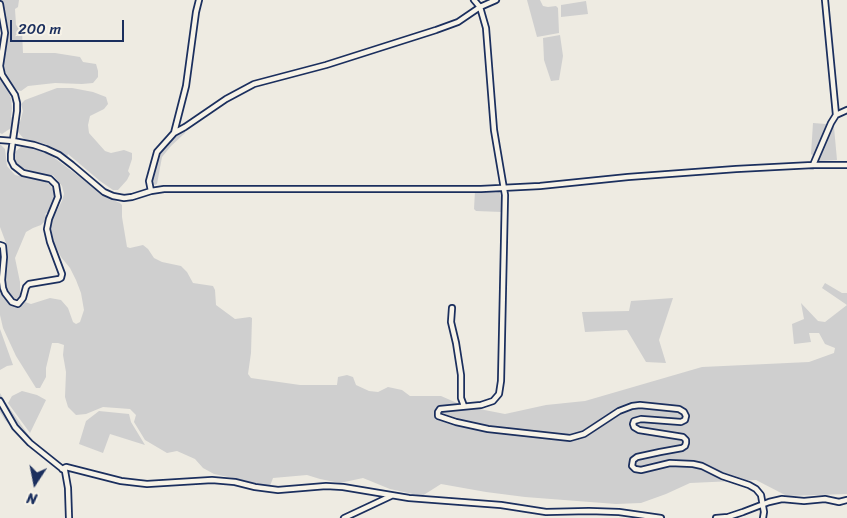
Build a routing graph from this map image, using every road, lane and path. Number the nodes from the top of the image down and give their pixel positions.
1 (199, 0) edge
2 (474, 0) edge
3 (496, 0) edge
4 (825, 0) edge
5 (0, 4) edge
6 (480, 7) junction
7 (847, 110) edge
8 (836, 115) junction
9 (174, 133) junction
10 (0, 140) edge
11 (13, 141) junction
12 (813, 165) junction
13 (847, 165) edge
14 (504, 187) junction
15 (151, 191) junction
16 (0, 245) edge
17 (452, 308) dead end
18 (0, 401) edge
19 (464, 406) junction
20 (62, 469) junction
21 (392, 495) junction
22 (847, 500) edge
23 (762, 505) junction
24 (69, 518) edge
25 (344, 518) edge
26 (660, 518) edge
27 (716, 518) edge
28 (763, 518) edge

1 - 9 street
2 - 6 street
3 - 6 street
4 - 8 street
5 - 11 street
6 - 9 street
6 - 14 street
7 - 8 street
8 - 12 street
9 - 15 street
10 - 11 street
11 - 15 street
11 - 16 street
12 - 13 street
12 - 14 street
14 - 15 street
14 - 19 street
17 - 19 street
18 - 20 street
19 - 23 street
20 - 21 street
20 - 24 street
21 - 25 street
21 - 26 street
22 - 23 street
23 - 27 street
23 - 28 street

